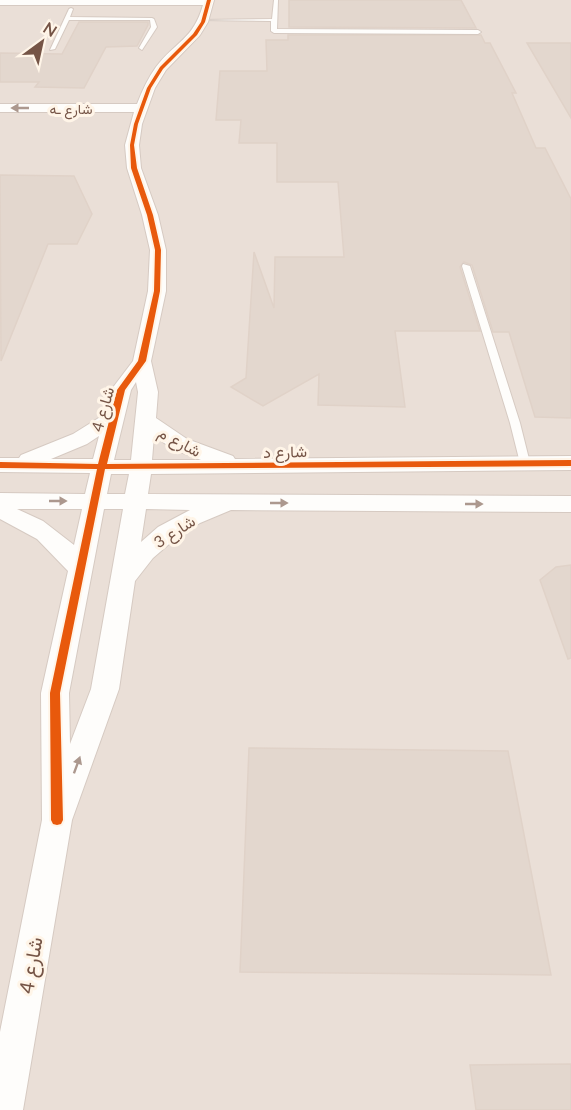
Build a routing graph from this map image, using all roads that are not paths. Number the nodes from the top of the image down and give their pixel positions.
1 (45, 0) edge
2 (276, 0) edge
3 (58, 2) junction
4 (5, 4) edge
5 (207, 8) edge
6 (69, 13) junction
7 (274, 20) junction
8 (478, 32) dead end
9 (142, 48) dead end
10 (52, 49) dead end
11 (0, 108) edge
12 (141, 108) junction
13 (466, 266) dead end
14 (142, 361) junction
15 (115, 416) junction
16 (146, 421) junction
17 (525, 463) junction
18 (571, 463) edge
19 (6, 465) edge
20 (102, 466) junction
21 (251, 466) junction
22 (141, 467) junction
23 (0, 501) edge
24 (95, 501) junction
25 (136, 502) junction
26 (237, 502) junction
27 (571, 504) edge
28 (0, 511) edge
29 (81, 570) junction
30 (123, 578) junction
31 (57, 820) junction
32 (4, 1110) edge

1 - 3 street
2 - 7 lane
3 - 4 street
3 - 5 street
4 - 6 street
5 - 6 street
5 - 7 lane
5 - 12 street, شارع 4
6 - 9 lane
6 - 10 lane
7 - 8 lane
12 -> 11 street, شارع ـه
12 - 14 street, شارع 4
13 - 17 lane
14 - 15 street, شارع 4
14 - 16 street, شارع 4
15 - 19 street
15 - 20 street, شارع 4
16 - 21 street, شارع م
16 - 22 street, شارع 4
17 - 18 street, شارع د
17 - 21 street, شارع د
19 - 20 street, شارع د
20 - 22 street, شارع د
20 - 24 street, شارع 4
21 - 22 street, شارع د
22 - 25 street, شارع 4
23 -> 24 street
24 - 25 street
24 - 29 street, شارع 4
25 - 26 street
25 - 30 street, شارع 4
26 -> 27 street
26 - 30 street, شارع 3
28 - 29 street
29 - 31 street, شارع 4
31 -> 30 street, شارع 4
31 - 32 street, شارع 4

